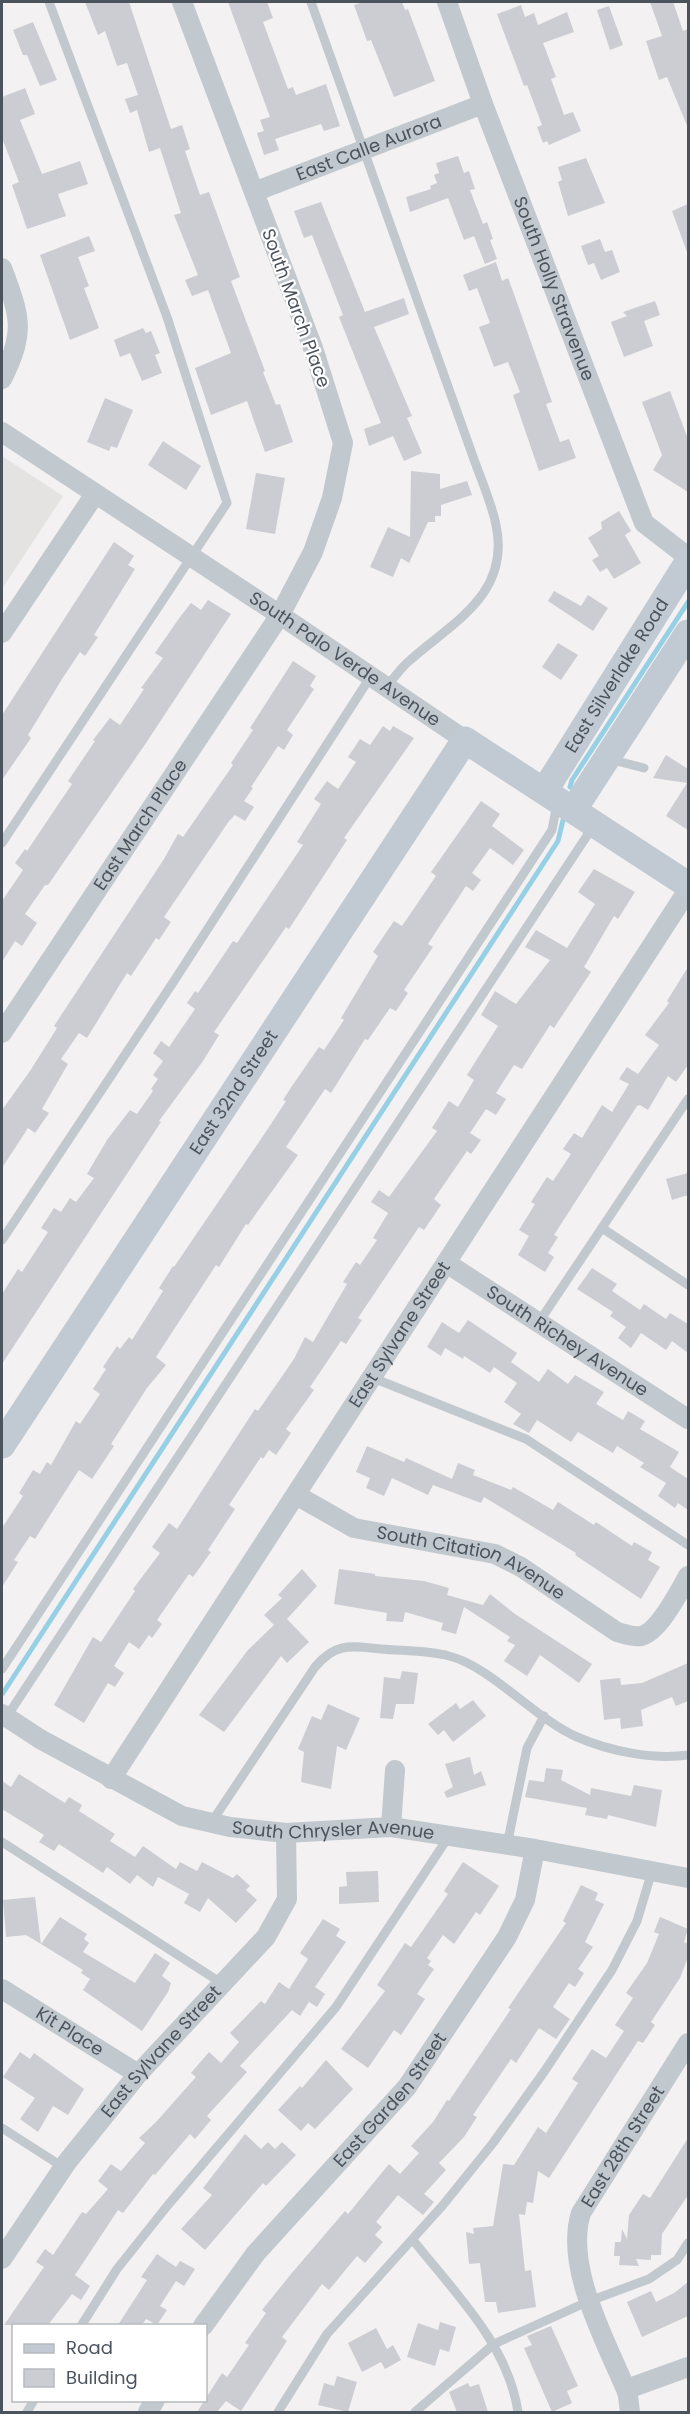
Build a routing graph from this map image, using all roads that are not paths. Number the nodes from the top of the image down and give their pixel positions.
1 (49, 2) edge
2 (182, 2) edge
3 (311, 2) edge
4 (447, 2) edge
5 (483, 104) junction
6 (363, 150) junction
7 (254, 192) junction
8 (2, 268) edge
9 (2, 379) edge
10 (2, 432) edge
11 (95, 494) junction
12 (191, 556) junction
13 (688, 557) edge
14 (688, 562) edge
15 (280, 615) junction
16 (2, 633) edge
17 (688, 633) edge
18 (379, 681) junction
19 (465, 740) junction
20 (607, 759) junction
21 (644, 768) dead end
22 (568, 805) junction
23 (2, 843) edge
24 (688, 885) edge
25 (688, 890) edge
26 (2, 1033) edge
27 (688, 1099) edge
28 (602, 1228) junction
29 (2, 1240) edge
30 (448, 1264) junction
31 (688, 1284) edge
32 (538, 1322) junction
33 (373, 1378) junction
34 (688, 1419) edge
35 (2, 1445) edge
36 (296, 1495) junction
37 (688, 1545) edge
38 (688, 1576) edge
39 (2, 1669) edge
40 (544, 1716) junction
41 (3, 1718) edge
42 (688, 1755) edge
43 (395, 1770) dead end
44 (111, 1779) junction
45 (211, 1823) junction
46 (391, 1827) junction
47 (286, 1833) junction
48 (449, 1836) junction
49 (2, 1842) edge
50 (507, 1845) junction
51 (535, 1849) junction
52 (652, 1871) junction
53 (688, 1878) edge
54 (223, 1984) junction
55 (2, 1989) edge
56 (688, 2043) edge
57 (138, 2074) junction
58 (2, 2128) edge
59 (63, 2167) junction
60 (413, 2240) junction
61 (688, 2243) edge
62 (2, 2259) edge
63 (591, 2301) junction
64 (82, 2324) edge
65 (204, 2324) edge
66 (494, 2344) junction
67 (688, 2367) edge
68 (627, 2391) junction
69 (278, 2412) edge
70 (415, 2412) edge
71 (518, 2412) edge
72 (630, 2412) edge

1 - 12 lane
2 - 7 street, South March Place
3 - 6 lane
4 - 5 street, South Holly Stravenue
5 - 6 street, East Calle Aurora
5 - 13 street, South Holly Stravenue
6 - 7 street, East Calle Aurora
6 - 18 lane
7 - 15 street, South March Place
8 - 9 street
10 - 11 street, South Palo Verde Avenue
11 - 12 street, South Palo Verde Avenue
11 - 16 street
12 - 15 street, South Palo Verde Avenue
12 - 23 lane
14 - 22 street, East Silverlake Road
15 - 18 street, South Palo Verde Avenue
15 - 26 street, East March Place
17 - 20 street, East Silverlake Road
18 - 19 street, South Palo Verde Avenue
18 - 29 lane
19 - 22 street, South Palo Verde Avenue
19 - 35 street, East 32nd Street
20 - 21 lane
20 - 22 street, East Silverlake Road
22 - 24 street, South Palo Verde Avenue
22 - 39 lane
22 - 41 lane
25 - 30 street, East Sylvane Street
27 - 28 lane
28 - 31 lane
28 - 32 lane
30 - 32 street, South Richey Avenue
30 - 33 street, East Sylvane Street
32 - 34 street, South Richey Avenue
33 - 36 street, East Sylvane Street
33 - 37 lane
36 - 38 street, South Citation Avenue
36 - 44 street, East Sylvane Street
40 - 42 lane
40 - 45 lane
40 - 50 lane
41 - 44 street, South Chrysler Avenue
43 - 46 street
44 - 45 street, South Chrysler Avenue
45 - 47 street, South Chrysler Avenue
46 - 47 street, South Chrysler Avenue
46 - 48 street, South Chrysler Avenue
47 - 54 street, East Sylvane Street
48 - 50 street, South Chrysler Avenue
48 - 64 lane
49 - 54 lane
50 - 51 street, South Chrysler Avenue
51 - 52 street, South Chrysler Avenue
51 - 65 street, East Garden Street
52 - 53 street, South Chrysler Avenue
52 - 60 lane
54 - 57 street, East Sylvane Street
55 - 57 street, Kit Place
56 - 63 street, East 28th Street
57 - 59 street, East Sylvane Street
58 - 59 lane
59 - 62 street, East Sylvane Street
60 - 66 lane
60 - 69 lane
61 - 63 lane
63 - 66 lane
63 - 68 street, East 28th Street
66 - 70 lane
66 - 71 lane
67 - 68 street
68 - 72 street, East 28th Street

